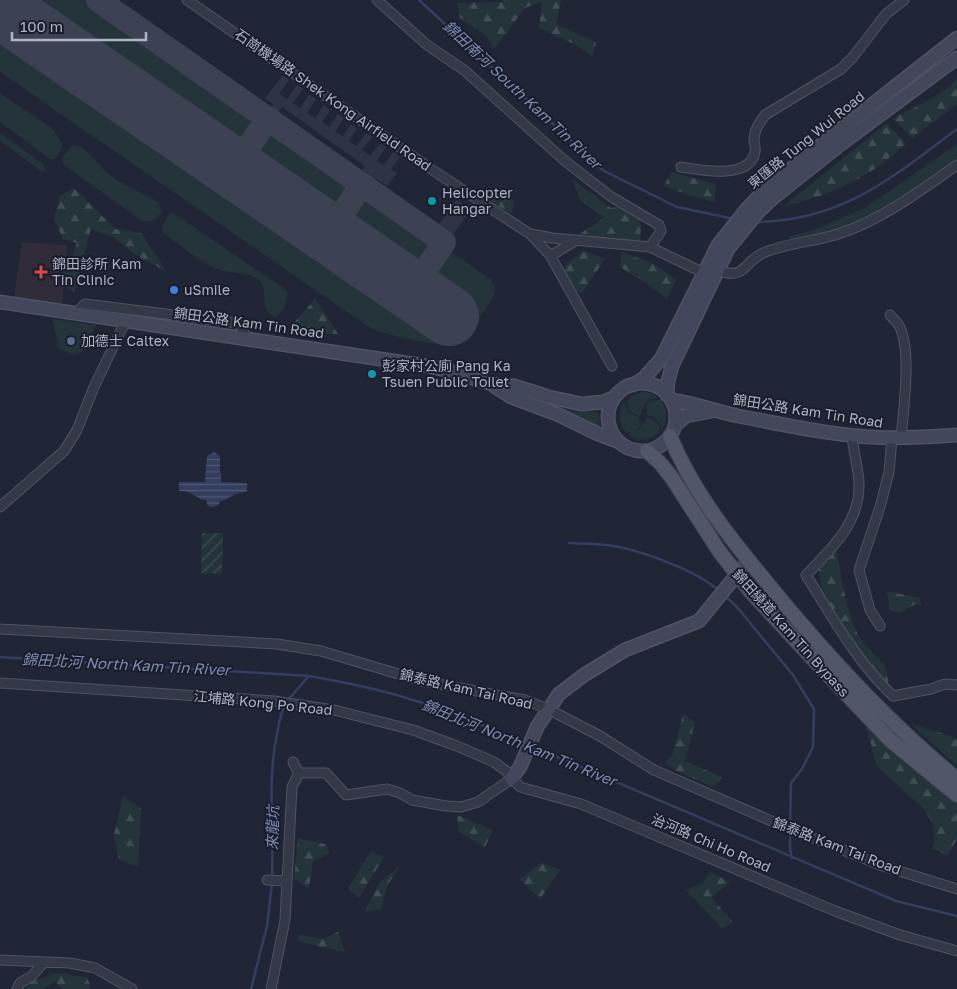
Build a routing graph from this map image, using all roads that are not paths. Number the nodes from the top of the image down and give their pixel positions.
1 (188, 0) edge
2 (377, 0) edge
3 (904, 0) edge
4 (957, 38) edge
5 (957, 58) edge
6 (957, 165) edge
7 (681, 167) dead end
8 (769, 194) junction
9 (530, 234) junction
10 (575, 241) junction
11 (650, 247) junction
12 (723, 247) junction
13 (550, 254) junction
14 (717, 270) junction
15 (704, 273) junction
16 (0, 302) edge
17 (76, 313) junction
18 (890, 316) dead end
19 (126, 320) junction
20 (247, 338) junction
21 (612, 366) dead end
22 (492, 384) junction
23 (632, 385) junction
24 (614, 398) junction
25 (669, 398) junction
26 (715, 411) junction
27 (673, 430) junction
28 (852, 435) junction
29 (957, 436) edge
30 (896, 438) junction
31 (620, 443) junction
32 (647, 451) junction
33 (0, 507) edge
34 (748, 561) junction
35 (737, 575) junction
36 (880, 626) dead end
37 (0, 629) edge
38 (0, 683) edge
39 (957, 685) edge
40 (548, 709) junction
41 (293, 762) dead end
42 (298, 773) junction
43 (511, 778) junction
44 (957, 779) edge
45 (957, 795) edge
46 (267, 880) dead end
47 (286, 881) junction
48 (957, 889) edge
49 (957, 951) edge
50 (0, 960) edge
51 (44, 962) junction
52 (17, 989) edge
53 (132, 989) edge
54 (272, 989) edge

1 - 9 street, 石崗機場路 Shek Kong Airfield Road
2 - 11 street
3 - 7 street
4 - 8 main road, 東匯路 Tung Wui Road
5 - 8 main road, 東匯路 Tung Wui Road
6 - 14 street
8 - 12 main road, 東匯路 Tung Wui Road
9 - 10 street
9 - 13 street, 石崗機場路 Shek Kong Airfield Road
10 - 11 street
10 - 13 street
11 - 15 street
12 - 14 main road, 東匯路 Tung Wui Road
12 - 15 main road, 東匯路 Tung Wui Road
13 - 21 street, 石崗機場路 Shek Kong Airfield Road
14 - 25 main road, 東匯路 Tung Wui Road
15 - 23 main road, 東匯路 Tung Wui Road
16 - 17 main road, 錦田公路 Kam Tin Road
17 - 19 main road, 錦田公路 Kam Tin Road
17 - 20 street
18 - 30 street
19 - 20 main road, 錦田公路 Kam Tin Road
19 - 33 street
20 - 22 main road, 錦田公路 Kam Tin Road
22 - 24 main road, 錦田公路 Kam Tin Road
22 - 31 main road, 錦田公路 Kam Tin Road
23 - 24 main road, 錦田公路 Kam Tin Road
23 - 25 main road, 錦田公路 Kam Tin Road
24 - 31 main road
25 - 26 main road, 錦田公路 Kam Tin Road
25 - 27 main road
26 - 27 main road, 錦田公路 Kam Tin Road
26 - 28 main road, 錦田公路 Kam Tin Road
27 - 32 main road, 錦田公路 Kam Tin Road
27 - 34 main road, 錦田繞道 Kam Tin Bypass
28 - 30 main road, 錦田公路 Kam Tin Road
28 - 39 street
29 - 30 main road, 錦田公路 Kam Tin Road
30 - 36 street
31 - 32 main road, 錦田公路 Kam Tin Road
32 - 35 main road, 錦田繞道 Kam Tin Bypass
34 - 35 main road
34 - 44 main road, 錦田繞道 Kam Tin Bypass
35 - 40 main road
35 - 45 main road, 錦田繞道 Kam Tin Bypass
37 - 40 street, 錦泰路 Kam Tai Road
38 - 43 street, 江埔路 Kong Po Road
40 - 43 main road
40 - 48 street, 錦泰路 Kam Tai Road
41 - 42 street
42 - 43 street
42 - 47 street
43 - 49 street, 治河路 Chi Ho Road
46 - 47 street
47 - 54 street
50 - 51 street
51 - 52 street
51 - 53 street

